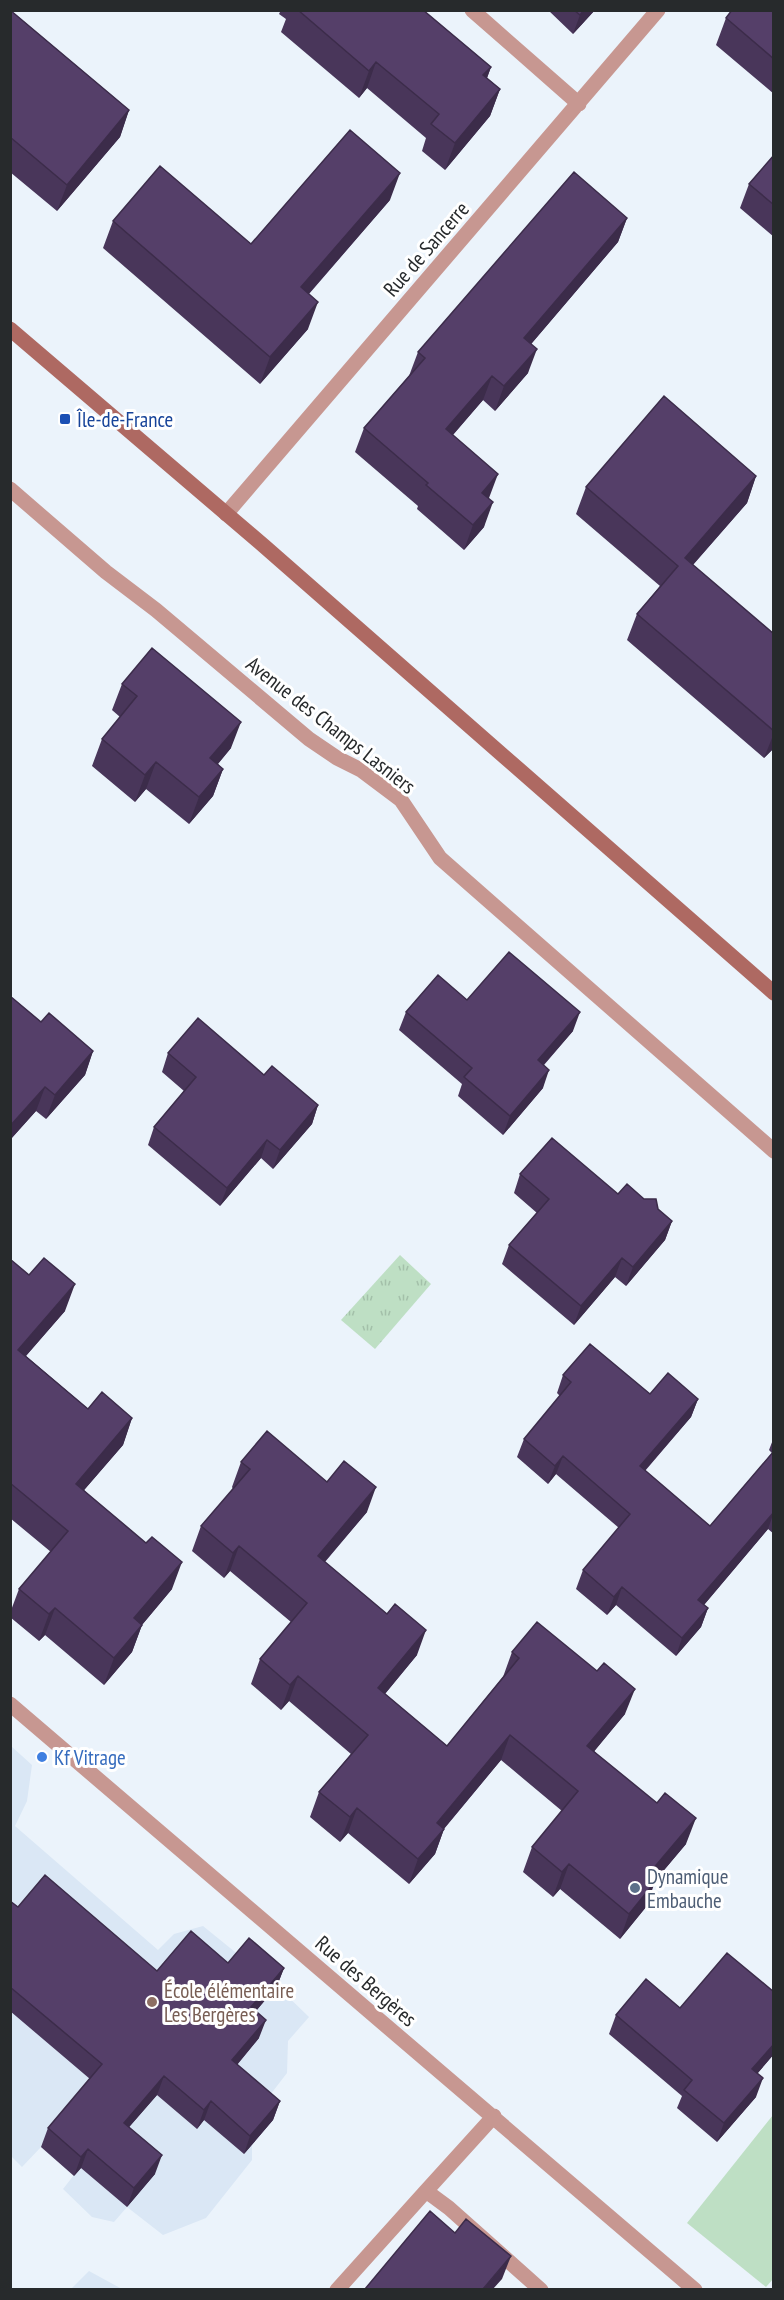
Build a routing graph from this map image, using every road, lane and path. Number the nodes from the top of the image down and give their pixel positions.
1 (472, 10) edge
2 (658, 10) edge
3 (579, 104) junction
4 (10, 329) edge
5 (10, 489) edge
6 (226, 514) junction
7 (774, 993) edge
8 (774, 1151) edge
9 (10, 1704) edge
10 (494, 2116) junction
11 (426, 2191) junction
12 (337, 2289) edge
13 (542, 2289) edge
14 (695, 2289) edge

1 - 3 street
2 - 3 street, Rue de Sancerre
3 - 6 street, Rue de Sancerre
4 - 6 street
5 - 8 street, Avenue des Champs Lasniers
6 - 7 street
9 - 10 street, Rue des Bergères
10 - 11 street
10 - 14 street, Rue des Bergères
11 - 12 street
11 - 13 street

